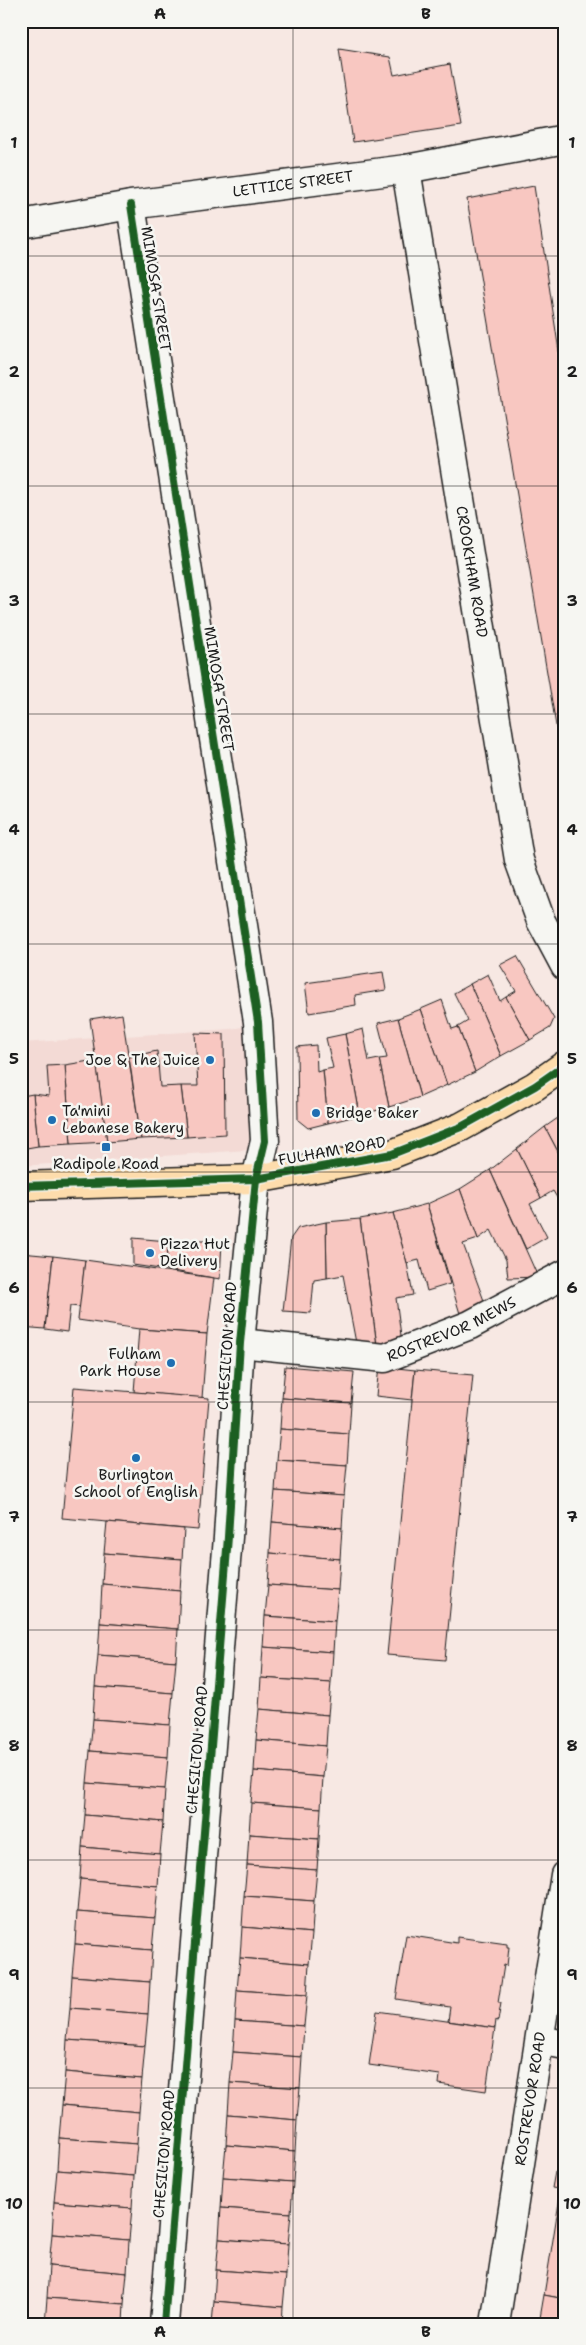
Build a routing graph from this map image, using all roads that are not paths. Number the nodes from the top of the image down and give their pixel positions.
1 (565, 139) edge
2 (406, 169) junction
3 (130, 205) junction
4 (21, 224) edge
5 (565, 966) edge
6 (565, 1065) edge
7 (256, 1179) junction
8 (21, 1186) edge
9 (565, 1274) edge
10 (240, 1343) junction
11 (565, 1876) edge
12 (552, 2042) edge
13 (164, 2324) edge
14 (495, 2324) edge

1 - 2 street, LETTICE STREET
2 - 3 street, LETTICE STREET
2 - 5 street, CROOKHAM ROAD
3 - 4 street, LETTICE STREET
3 - 7 street, MIMOSA STREET
6 - 7 main road, FULHAM ROAD
7 - 8 main road, FULHAM ROAD
7 - 10 street, CHESILTON ROAD
9 - 10 street, ROSTREVOR MEWS
10 - 13 street, CHESILTON ROAD
11 - 12 street, ROSTREVOR ROAD
12 - 14 street, ROSTREVOR ROAD

